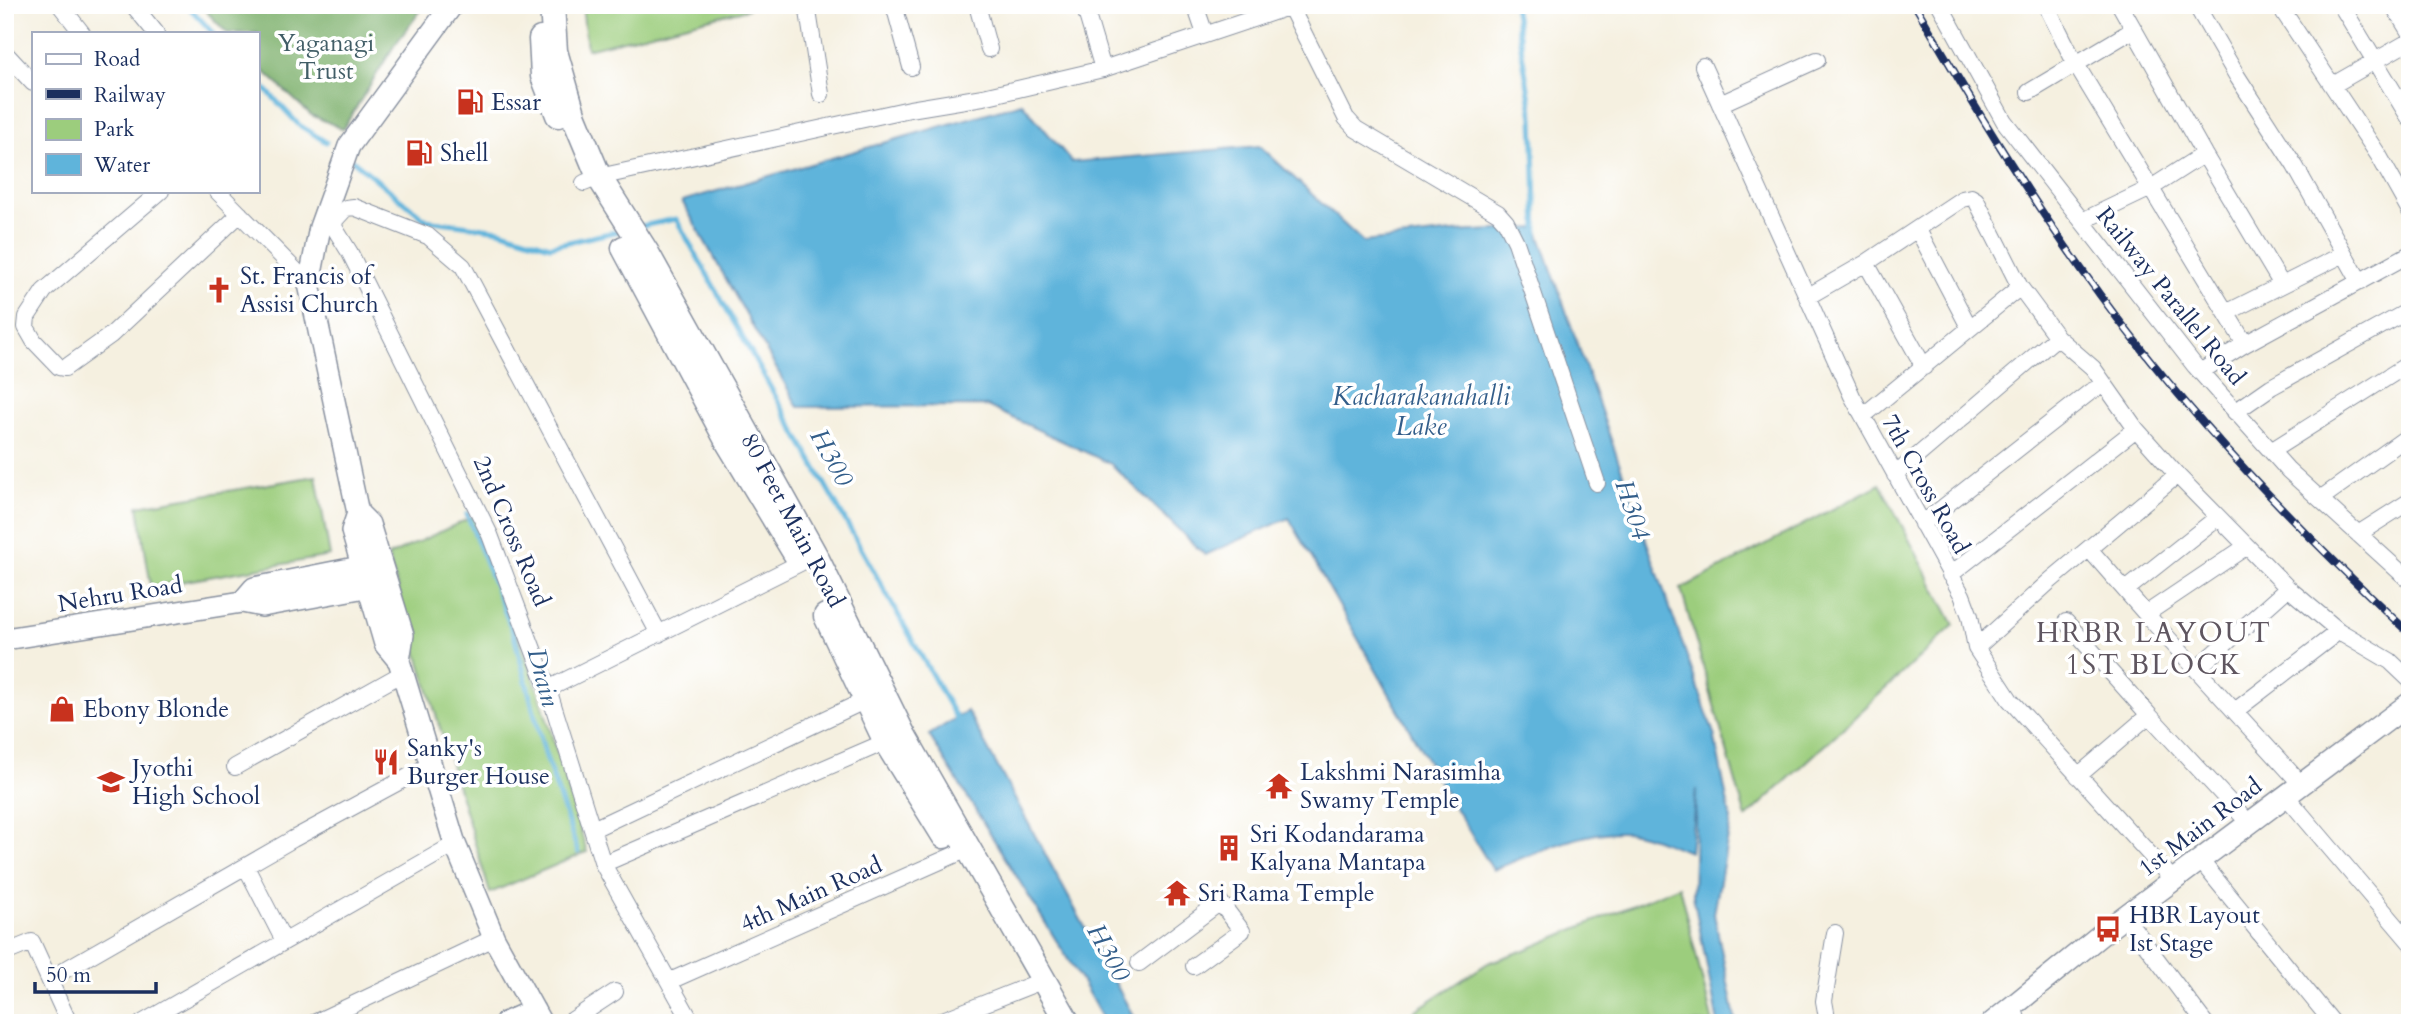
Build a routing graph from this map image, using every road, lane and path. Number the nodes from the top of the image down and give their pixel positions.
1 (60, 5) edge
2 (133, 5) edge
3 (452, 5) edge
4 (539, 5) edge
5 (552, 5) edge
6 (807, 5) edge
7 (894, 5) edge
8 (977, 5) edge
9 (1084, 5) edge
10 (1195, 5) edge
11 (1940, 5) edge
12 (2046, 5) edge
13 (2120, 5) edge
14 (2196, 5) edge
15 (2279, 5) edge
16 (2341, 5) edge
17 (2393, 5) edge
18 (1292, 6) edge
19 (2133, 30) junction
20 (81, 32) edge
21 (155, 32) edge
22 (2410, 33) edge
23 (1205, 34) junction
24 (2410, 41) edge
25 (989, 49) dead end
26 (5, 52) edge
27 (1817, 61) dead end
28 (2374, 61) junction
29 (2075, 62) junction
30 (1703, 66) dead end
31 (911, 67) dead end
32 (1103, 69) junction
33 (32, 82) edge
34 (2333, 85) junction
35 (2029, 92) dead end
36 (821, 94) dead end
37 (1720, 104) junction
38 (2410, 119) edge
39 (2204, 154) junction
40 (592, 180) junction
41 (2151, 188) junction
42 (161, 192) edge
43 (218, 192) edge
44 (2410, 211) edge
45 (240, 214) junction
46 (329, 220) junction
47 (2082, 221) junction
48 (1918, 230) junction
49 (2344, 254) junction
50 (2410, 254) edge
51 (1866, 263) junction
52 (2360, 282) junction
53 (309, 284) junction
54 (2282, 285) junction
55 (2020, 287) junction
56 (1807, 297) junction
57 (2410, 310) edge
58 (2226, 313) junction
59 (1969, 327) junction
60 (2057, 337) junction
61 (2245, 344) junction
62 (2410, 363) edge
63 (1924, 367) junction
64 (2200, 372) junction
65 (2104, 385) junction
66 (2235, 412) junction
67 (1863, 416) junction
68 (2136, 429) junction
69 (2410, 435) edge
70 (2271, 451) junction
71 (1895, 475) junction
72 (2177, 475) junction
73 (1597, 483) dead end
74 (2319, 499) junction
75 (2410, 501) edge
76 (2218, 517) junction
77 (1922, 524) junction
78 (2358, 534) junction
79 (2247, 546) junction
80 (2090, 550) junction
81 (808, 559) junction
82 (375, 575) junction
83 (1950, 575) junction
84 (2408, 577) edge
85 (2288, 587) junction
86 (2126, 590) junction
87 (2147, 614) junction
88 (2066, 622) dead end
89 (2339, 631) junction
90 (659, 635) junction
91 (5, 639) edge
92 (1976, 648) junction
93 (401, 667) junction
94 (2197, 669) junction
95 (2410, 680) edge
96 (548, 689) junction
97 (866, 700) junction
98 (2410, 703) edge
99 (2235, 711) junction
100 (2149, 715) junction
101 (895, 738) junction
102 (430, 765) junction
103 (235, 767) dead end
104 (2078, 776) junction
105 (2293, 790) junction
106 (2249, 823) junction
107 (593, 829) junction
108 (455, 844) junction
109 (963, 851) junction
110 (2200, 860) junction
111 (603, 864) junction
112 (246, 867) junction
113 (2174, 880) junction
114 (2125, 917) junction
115 (1835, 933) dead end
116 (494, 938) junction
117 (284, 941) junction
118 (2410, 942) edge
119 (5, 953) edge
120 (1139, 963) dead end
121 (1194, 966) dead end
122 (49, 979) junction
123 (670, 981) junction
124 (1037, 983) junction
125 (615, 992) dead end
126 (2016, 1014) edge
127 (537, 1016) edge
128 (67, 1022) edge
129 (142, 1023) edge
130 (314, 1023) edge
131 (505, 1023) edge
132 (568, 1023) edge
133 (692, 1023) edge
134 (934, 1023) edge
135 (1049, 1023) edge
136 (1068, 1023) edge
137 (1828, 1023) edge
138 (1992, 1023) edge
139 (2204, 1023) edge
140 (2333, 1023) edge

1 - 20 street
2 - 21 street
3 - 46 main road
4 - 40 main road, 80 Feet Main Road
5 - 40 main road, 80 Feet Main Road
6 - 36 street
7 - 31 street
8 - 25 street
9 - 32 street
10 - 23 street
11 - 47 street, Railway Parallel Road
12 - 29 street
13 - 19 street
14 - 49 street
15 - 34 street
16 - 28 street
17 - 22 street
18 - 23 street
18 - 73 street
19 - 29 street
19 - 39 street
23 - 32 street
24 - 28 street
26 - 33 street
27 - 37 street
28 - 34 street
28 - 38 street
29 - 35 street
29 - 41 street
30 - 37 street, 7th Cross Road
32 - 40 street
34 - 44 street
37 - 56 street, 7th Cross Road
39 - 41 street
39 - 54 street
40 - 81 main road, 80 Feet Main Road
41 - 47 street
41 - 58 street
42 - 45 street
43 - 45 street
45 - 53 street
46 - 53 main road
46 - 90 street
46 - 96 street, 2nd Cross Road
47 - 64 street, Railway Parallel Road
48 - 51 street
48 - 55 street
48 - 59 street
49 - 52 street
49 - 54 street
50 - 52 street
51 - 56 street
51 - 63 street
52 - 61 street
53 - 82 main road
54 - 58 street
55 - 59 street
55 - 60 street
56 - 67 street, 7th Cross Road
57 - 66 street
58 - 61 street
59 - 63 street
60 - 65 street
60 - 71 street
61 - 64 street
62 - 70 street
63 - 67 street
64 - 66 street, Railway Parallel Road
65 - 68 street
65 - 77 street
66 - 70 street, Railway Parallel Road
67 - 71 street, 7th Cross Road
68 - 72 street
68 - 83 street
69 - 74 street
70 - 74 street, Railway Parallel Road
71 - 77 street, 7th Cross Road
72 - 76 street
72 - 80 street
74 - 78 street, Railway Parallel Road
75 - 78 street
76 - 79 street
76 - 86 street
77 - 83 street, 7th Cross Road
78 - 84 street, Railway Parallel Road
79 - 85 street
79 - 87 street
80 - 86 street
80 - 92 street
81 - 90 street
81 - 97 main road, 80 Feet Main Road
81 - 101 main road, 80 Feet Main Road
82 - 91 main road, Nehru Road
82 - 93 main road
83 - 92 street, 7th Cross Road
85 - 89 street
85 - 94 street
86 - 87 street
87 - 94 street
88 - 100 street
89 - 95 street
89 - 99 street
90 - 96 street
92 - 104 street, 7th Cross Road
93 - 102 main road
93 - 103 street
94 - 99 street
96 - 107 street, 2nd Cross Road
97 - 101 main road, 80 Feet Main Road
97 - 107 street
98 - 105 main road, 1st Main Road
99 - 105 street
100 - 104 street
100 - 106 street
101 - 109 main road, 80 Feet Main Road
101 - 111 street
102 - 108 main road
102 - 112 street
104 - 113 street, 7th Cross Road
105 - 106 main road, 1st Main Road
105 - 118 street
106 - 110 main road, 1st Main Road
107 - 111 street, 2nd Cross Road
108 - 116 main road
108 - 117 street
109 - 123 street, 4th Main Road
109 - 124 main road, 80 Feet Main Road
110 - 113 main road, 1st Main Road
110 - 140 street
111 - 123 street, 2nd Cross Road
112 - 117 street
112 - 122 street
113 - 114 main road, 1st Main Road
114 - 126 main road, 1st Main Road
114 - 139 street
115 - 137 street
116 - 127 main road
116 - 130 street
117 - 129 street
119 - 122 street
120 - 121 street
122 - 128 street
123 - 133 street, 2nd Cross Road
124 - 134 street
124 - 135 main road, 80 Feet Main Road
124 - 136 main road, 80 Feet Main Road
125 - 132 street
126 - 138 main road, 1st Main Road
127 - 131 main road

